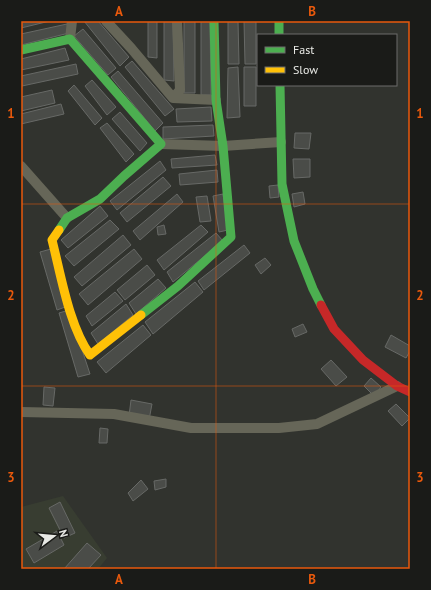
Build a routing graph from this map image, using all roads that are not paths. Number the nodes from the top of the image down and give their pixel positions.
1 (72, 21) edge
2 (106, 21) edge
3 (177, 21) edge
4 (214, 21) edge
5 (279, 21) edge
6 (279, 34) edge
7 (70, 39) junction
8 (21, 50) edge
9 (280, 86) edge
10 (173, 98) junction
11 (216, 100) junction
12 (281, 142) junction
13 (162, 144) junction
14 (223, 146) junction
15 (21, 166) edge
16 (68, 218) junction
17 (397, 386) junction
18 (410, 392) edge
19 (21, 412) edge

1 - 7 street
2 - 10 street
3 - 10 street
4 - 11 street
5 - 6 street
7 - 8 street
7 - 13 street
9 - 12 street
10 - 11 street
11 - 14 street
12 - 14 street
12 - 17 street
13 - 14 street
13 - 16 street
14 - 16 street
15 - 16 street
17 - 18 street
17 - 19 street

